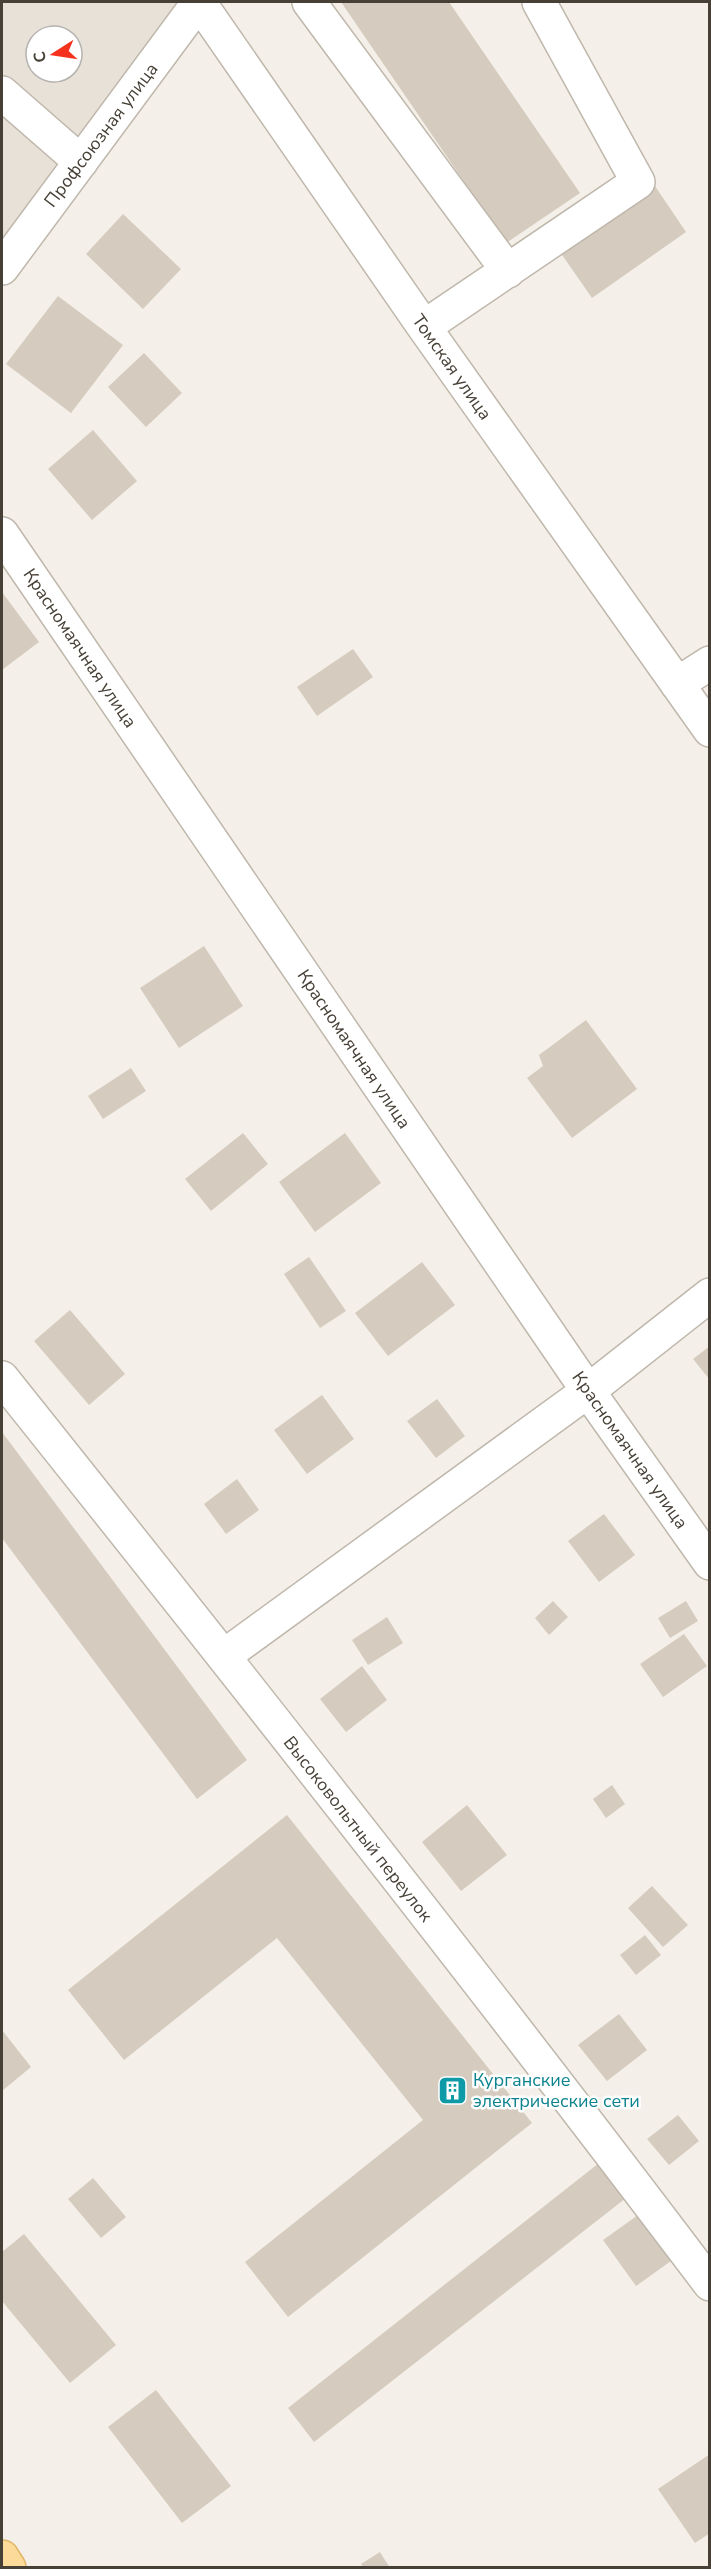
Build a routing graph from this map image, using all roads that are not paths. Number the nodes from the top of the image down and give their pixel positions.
1 (199, 2) edge
2 (309, 2) edge
3 (538, 2) edge
4 (2, 93) edge
5 (81, 162) junction
6 (2, 268) edge
7 (508, 271) junction
8 (424, 327) junction
9 (2, 534) edge
10 (710, 663) edge
11 (676, 684) junction
12 (710, 730) edge
13 (710, 1295) edge
14 (2, 1378) edge
15 (588, 1391) junction
16 (710, 1563) edge
17 (224, 1656) junction
18 (710, 2284) edge
19 (2, 2557) edge
20 (9, 2568) edge

1 - 5 street, Профсоюзная улица
1 - 8 street, Томская улица
2 - 7 street
3 - 7 street
4 - 5 street
5 - 6 street, Профсоюзная улица
7 - 8 street
8 - 11 street, Томская улица
9 - 15 street, Красномаячная улица
10 - 11 street
11 - 12 street, Томская улица
13 - 15 street
14 - 17 street, Высоковольтный переулок
15 - 16 street, Красномаячная улица
15 - 17 street
17 - 18 street, Высоковольтный переулок
19 - 20 main road

